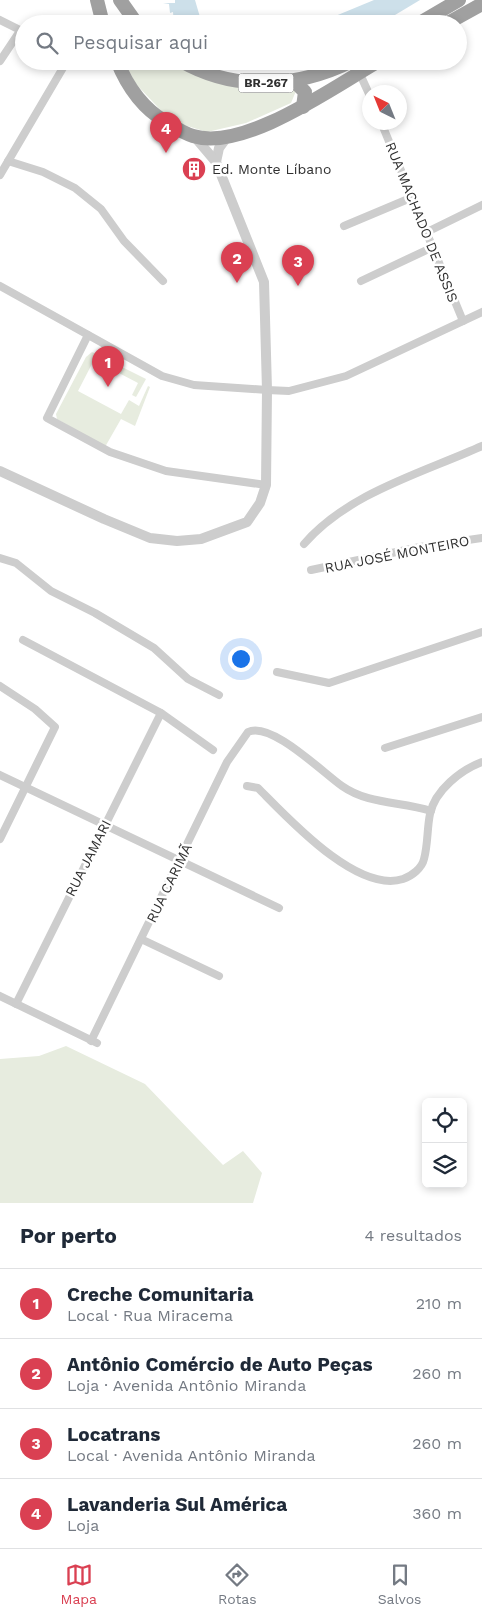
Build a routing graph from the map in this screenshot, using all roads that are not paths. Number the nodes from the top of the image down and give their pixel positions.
1 (97, 0) edge
2 (120, 0) edge
3 (458, 0) edge
4 (482, 4) edge
5 (100, 15) edge
6 (131, 15) edge
7 (433, 15) edge
8 (462, 15) edge
9 (0, 20) edge
10 (15, 28) edge
11 (15, 42) edge
12 (0, 62) edge
13 (62, 70) edge
14 (120, 70) edge
15 (198, 70) edge
16 (331, 70) edge
17 (352, 70) edge
18 (357, 70) edge
19 (294, 81) junction
20 (365, 85) edge
21 (303, 108) junction
22 (384, 130) edge
23 (194, 136) junction
24 (227, 136) junction
25 (8, 161) junction
26 (216, 162) junction
27 (0, 175) edge
28 (413, 197) junction
29 (482, 205) edge
30 (344, 226) dead end
31 (427, 232) junction
32 (433, 247) junction
33 (163, 281) dead end
34 (361, 281) dead end
35 (0, 286) edge
36 (482, 312) edge
37 (463, 321) junction
38 (88, 335) junction
39 (268, 390) junction
40 (482, 446) edge
41 (0, 471) edge
42 (266, 485) junction
43 (482, 538) edge
44 (304, 544) dead end
45 (0, 558) edge
46 (311, 570) dead end
47 (482, 632) edge
48 (23, 640) dead end
49 (277, 672) dead end
50 (0, 686) edge
51 (219, 695) dead end
52 (161, 713) junction
53 (482, 717) edge
54 (385, 748) dead end
55 (212, 750) dead end
56 (482, 762) edge
57 (0, 775) edge
58 (247, 786) dead end
59 (26, 787) junction
60 (430, 811) junction
61 (105, 825) junction
62 (0, 839) edge
63 (180, 861) junction
64 (279, 908) dead end
65 (141, 939) junction
66 (219, 976) dead end
67 (0, 996) edge
68 (16, 1004) junction

1 - 5 highway
2 - 6 highway
3 - 7 highway
4 - 8 highway
9 - 10 street
11 - 12 street
13 - 25 street
14 - 23 highway, BR-267
15 - 19 highway, BR-267
16 - 19 highway, BR-267
17 - 21 highway, BR-267
18 - 20 street
19 - 21 highway
21 - 24 highway, BR-267
22 - 28 street, RUA MACHADO DE ASSIS
23 - 24 highway, BR-267
23 - 26 street
24 - 26 street
25 - 27 street
25 - 33 street
26 - 39 street
28 - 30 street
28 - 31 street, RUA MACHADO DE ASSIS
29 - 31 street
31 - 32 street, RUA MACHADO DE ASSIS
32 - 34 street
32 - 37 street, RUA MACHADO DE ASSIS
35 - 38 street
36 - 37 street
37 - 39 street
38 - 39 street
38 - 42 street
39 - 42 street
40 - 44 street
41 - 42 street
43 - 46 street, RUA JOSÉ MONTEIRO
45 - 51 street
47 - 49 street
48 - 52 street
50 - 59 street
52 - 55 street
52 - 61 street, RUA JAMARI
53 - 54 street
56 - 60 street
57 - 59 street
58 - 60 street
59 - 61 street
59 - 62 street
60 - 63 street, RUA CARIMÃ
61 - 63 street
61 - 68 street, RUA JAMARI
63 - 64 street
63 - 65 street, RUA CARIMÃ
65 - 66 street
65 - 68 street, RUA CARIMÃ
67 - 68 street

